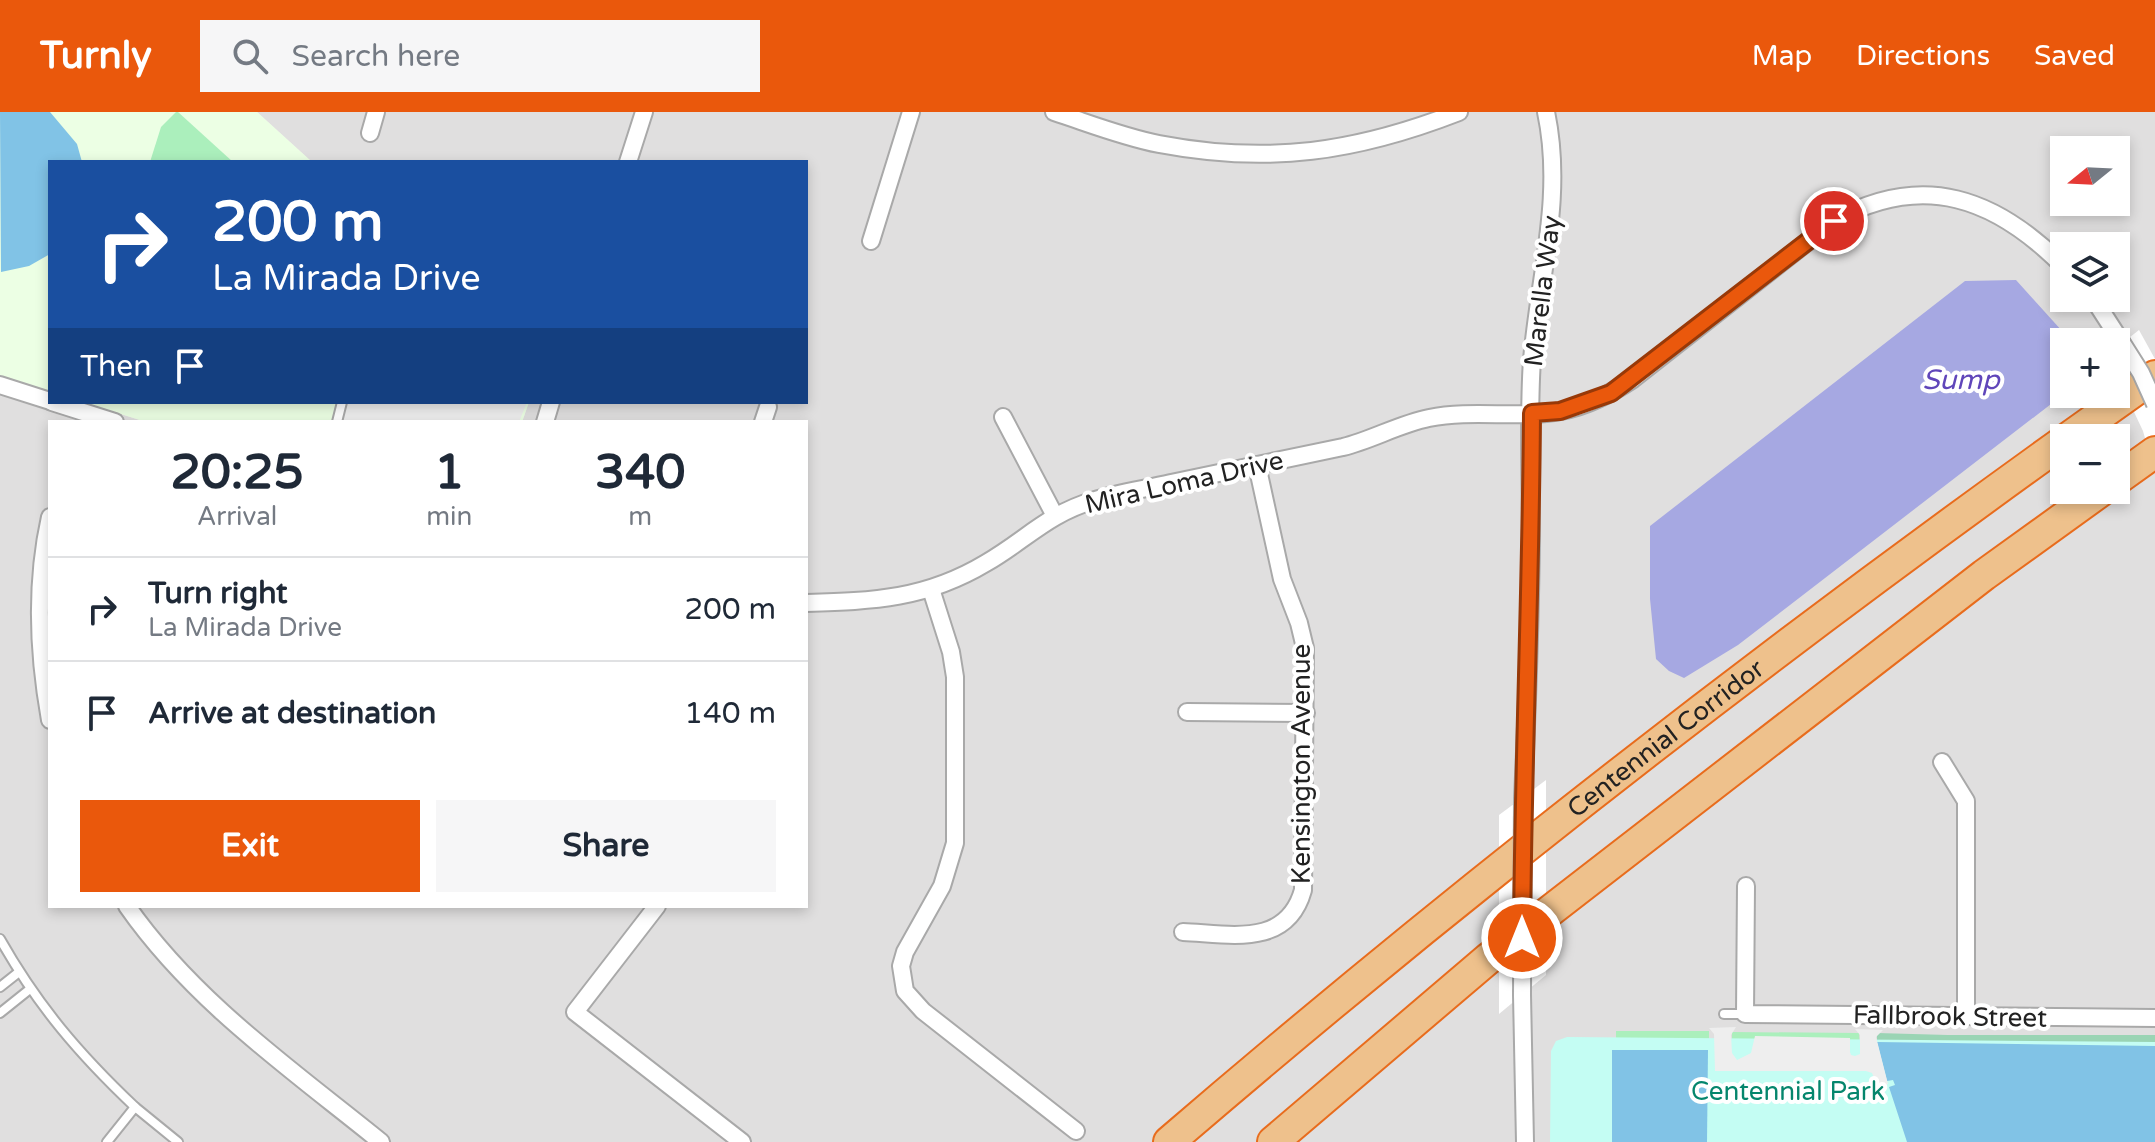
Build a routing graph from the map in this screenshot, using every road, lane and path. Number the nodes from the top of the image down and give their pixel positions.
1 (376, 112) edge
2 (644, 112) edge
3 (911, 112) edge
4 (1054, 112) edge
5 (1459, 112) edge
6 (1546, 112) edge
7 (370, 133) dead end
8 (629, 160) edge
9 (871, 241) dead end
10 (2050, 254) edge
11 (2102, 312) edge
12 (2155, 376) edge
13 (0, 385) edge
14 (48, 401) edge
15 (55, 404) edge
16 (2155, 404) edge
17 (1532, 413) junction
18 (78, 416) edge
19 (1003, 417) dead end
20 (103, 420) edge
21 (2088, 424) edge
22 (2050, 452) edge
23 (2155, 452) edge
24 (1257, 465) junction
25 (2130, 470) edge
26 (2083, 504) edge
27 (1055, 516) junction
28 (48, 529) edge
29 (931, 589) junction
30 (808, 603) edge
31 (48, 706) edge
32 (1187, 712) dead end
33 (1306, 713) junction
34 (1942, 762) dead end
35 (1746, 886) dead end
36 (128, 908) edge
37 (655, 908) edge
38 (1183, 932) dead end
39 (0, 939) edge
40 (19, 972) junction
41 (0, 987) edge
42 (30, 989) junction
43 (0, 1013) edge
44 (1724, 1014) dead end
45 (1745, 1014) junction
46 (1966, 1016) junction
47 (2155, 1018) edge
48 (135, 1107) junction
49 (1076, 1131) dead end
50 (174, 1141) edge
51 (107, 1142) edge
52 (381, 1142) edge
53 (742, 1142) edge
54 (1169, 1142) edge
55 (1273, 1142) edge
56 (1525, 1142) edge

1 - 7 street
2 - 8 street
3 - 9 street
4 - 5 street
6 - 17 street, Marella Way
10 - 17 street, Mira Loma Drive
11 - 16 street, bridge
12 - 21 highway, Centennial Corridor
13 - 14 street
15 - 18 street
17 - 24 street, Mira Loma Drive
17 - 56 street, Marella Way, bridge
18 - 20 street
19 - 27 street
22 - 54 highway, Centennial Corridor
23 - 25 highway
24 - 27 street, Mira Loma Drive
24 - 33 street, Kensington Avenue
26 - 55 highway
27 - 29 street, Mira Loma Drive
28 - 31 street
29 - 30 street, Mira Loma Drive
29 - 49 street
32 - 33 street
33 - 38 street, Kensington Avenue
34 - 46 street
35 - 45 street
36 - 52 street
37 - 53 street
39 - 40 lane
40 - 41 lane
40 - 42 lane
42 - 43 lane
42 - 48 lane
44 - 45 lane
45 - 46 street, Fallbrook Street
46 - 47 street, Fallbrook Street
48 - 50 lane
48 - 51 lane

